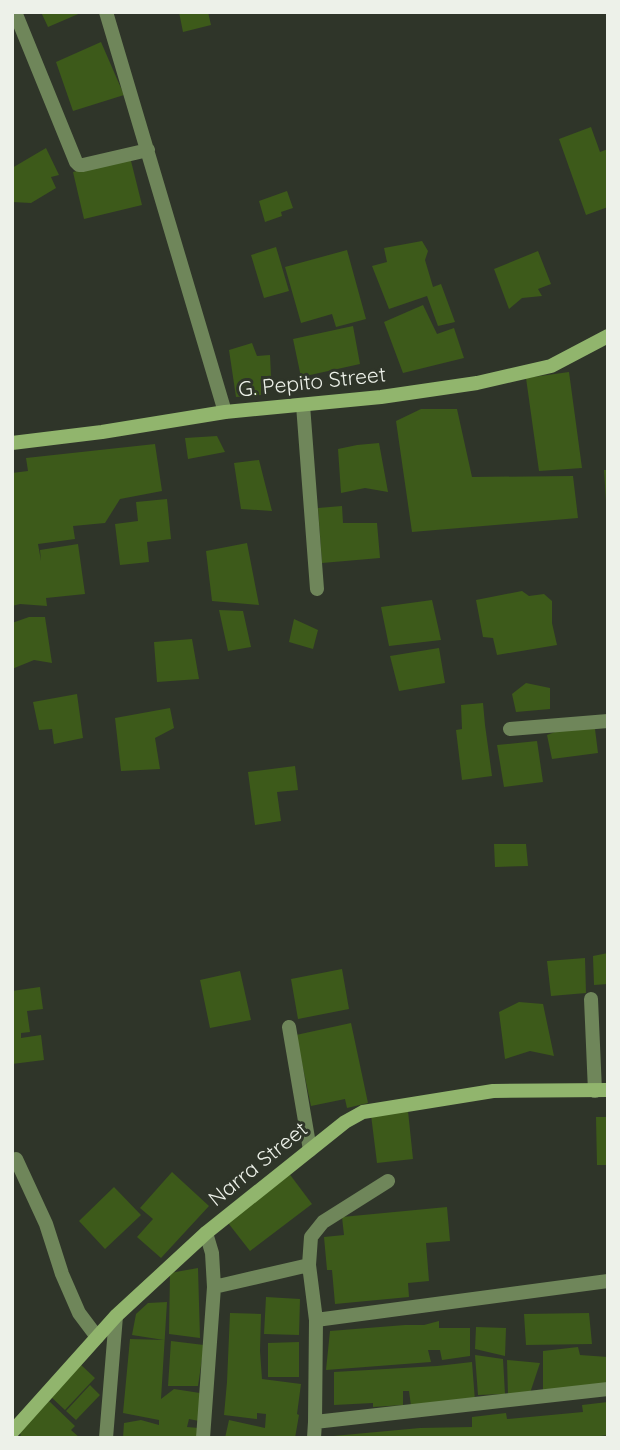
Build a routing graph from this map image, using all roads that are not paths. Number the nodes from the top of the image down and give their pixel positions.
1 (15, 12) edge
2 (106, 12) edge
3 (148, 150) junction
4 (608, 336) edge
5 (303, 405) junction
6 (225, 412) junction
7 (12, 443) edge
8 (317, 589) dead end
9 (608, 721) edge
10 (510, 729) dead end
11 (591, 999) dead end
12 (289, 1027) dead end
13 (602, 1090) edge
14 (310, 1150) junction
15 (16, 1160) dead end
16 (388, 1181) dead end
17 (206, 1233) junction
18 (309, 1265) junction
19 (608, 1281) edge
20 (214, 1287) junction
21 (116, 1316) junction
22 (316, 1320) junction
23 (97, 1337) junction
24 (608, 1390) edge
25 (315, 1422) junction
26 (12, 1432) edge
27 (106, 1438) edge
28 (204, 1438) edge
29 (314, 1438) edge

1 - 3 street
2 - 3 street
3 - 6 street
4 - 5 street, G. Pepito Street
5 - 6 street, G. Pepito Street
5 - 8 street
6 - 7 street, G. Pepito Street
9 - 10 street
11 - 13 street
12 - 14 street
13 - 14 street, Narra Street
14 - 17 street, Narra Street
15 - 23 street
16 - 18 street
17 - 20 street
17 - 21 street, Narra Street
18 - 20 street
18 - 22 street
19 - 22 street
20 - 28 street
21 - 23 street, Narra Street
21 - 27 street
22 - 25 street
23 - 26 street, Narra Street
24 - 25 street
25 - 29 street

